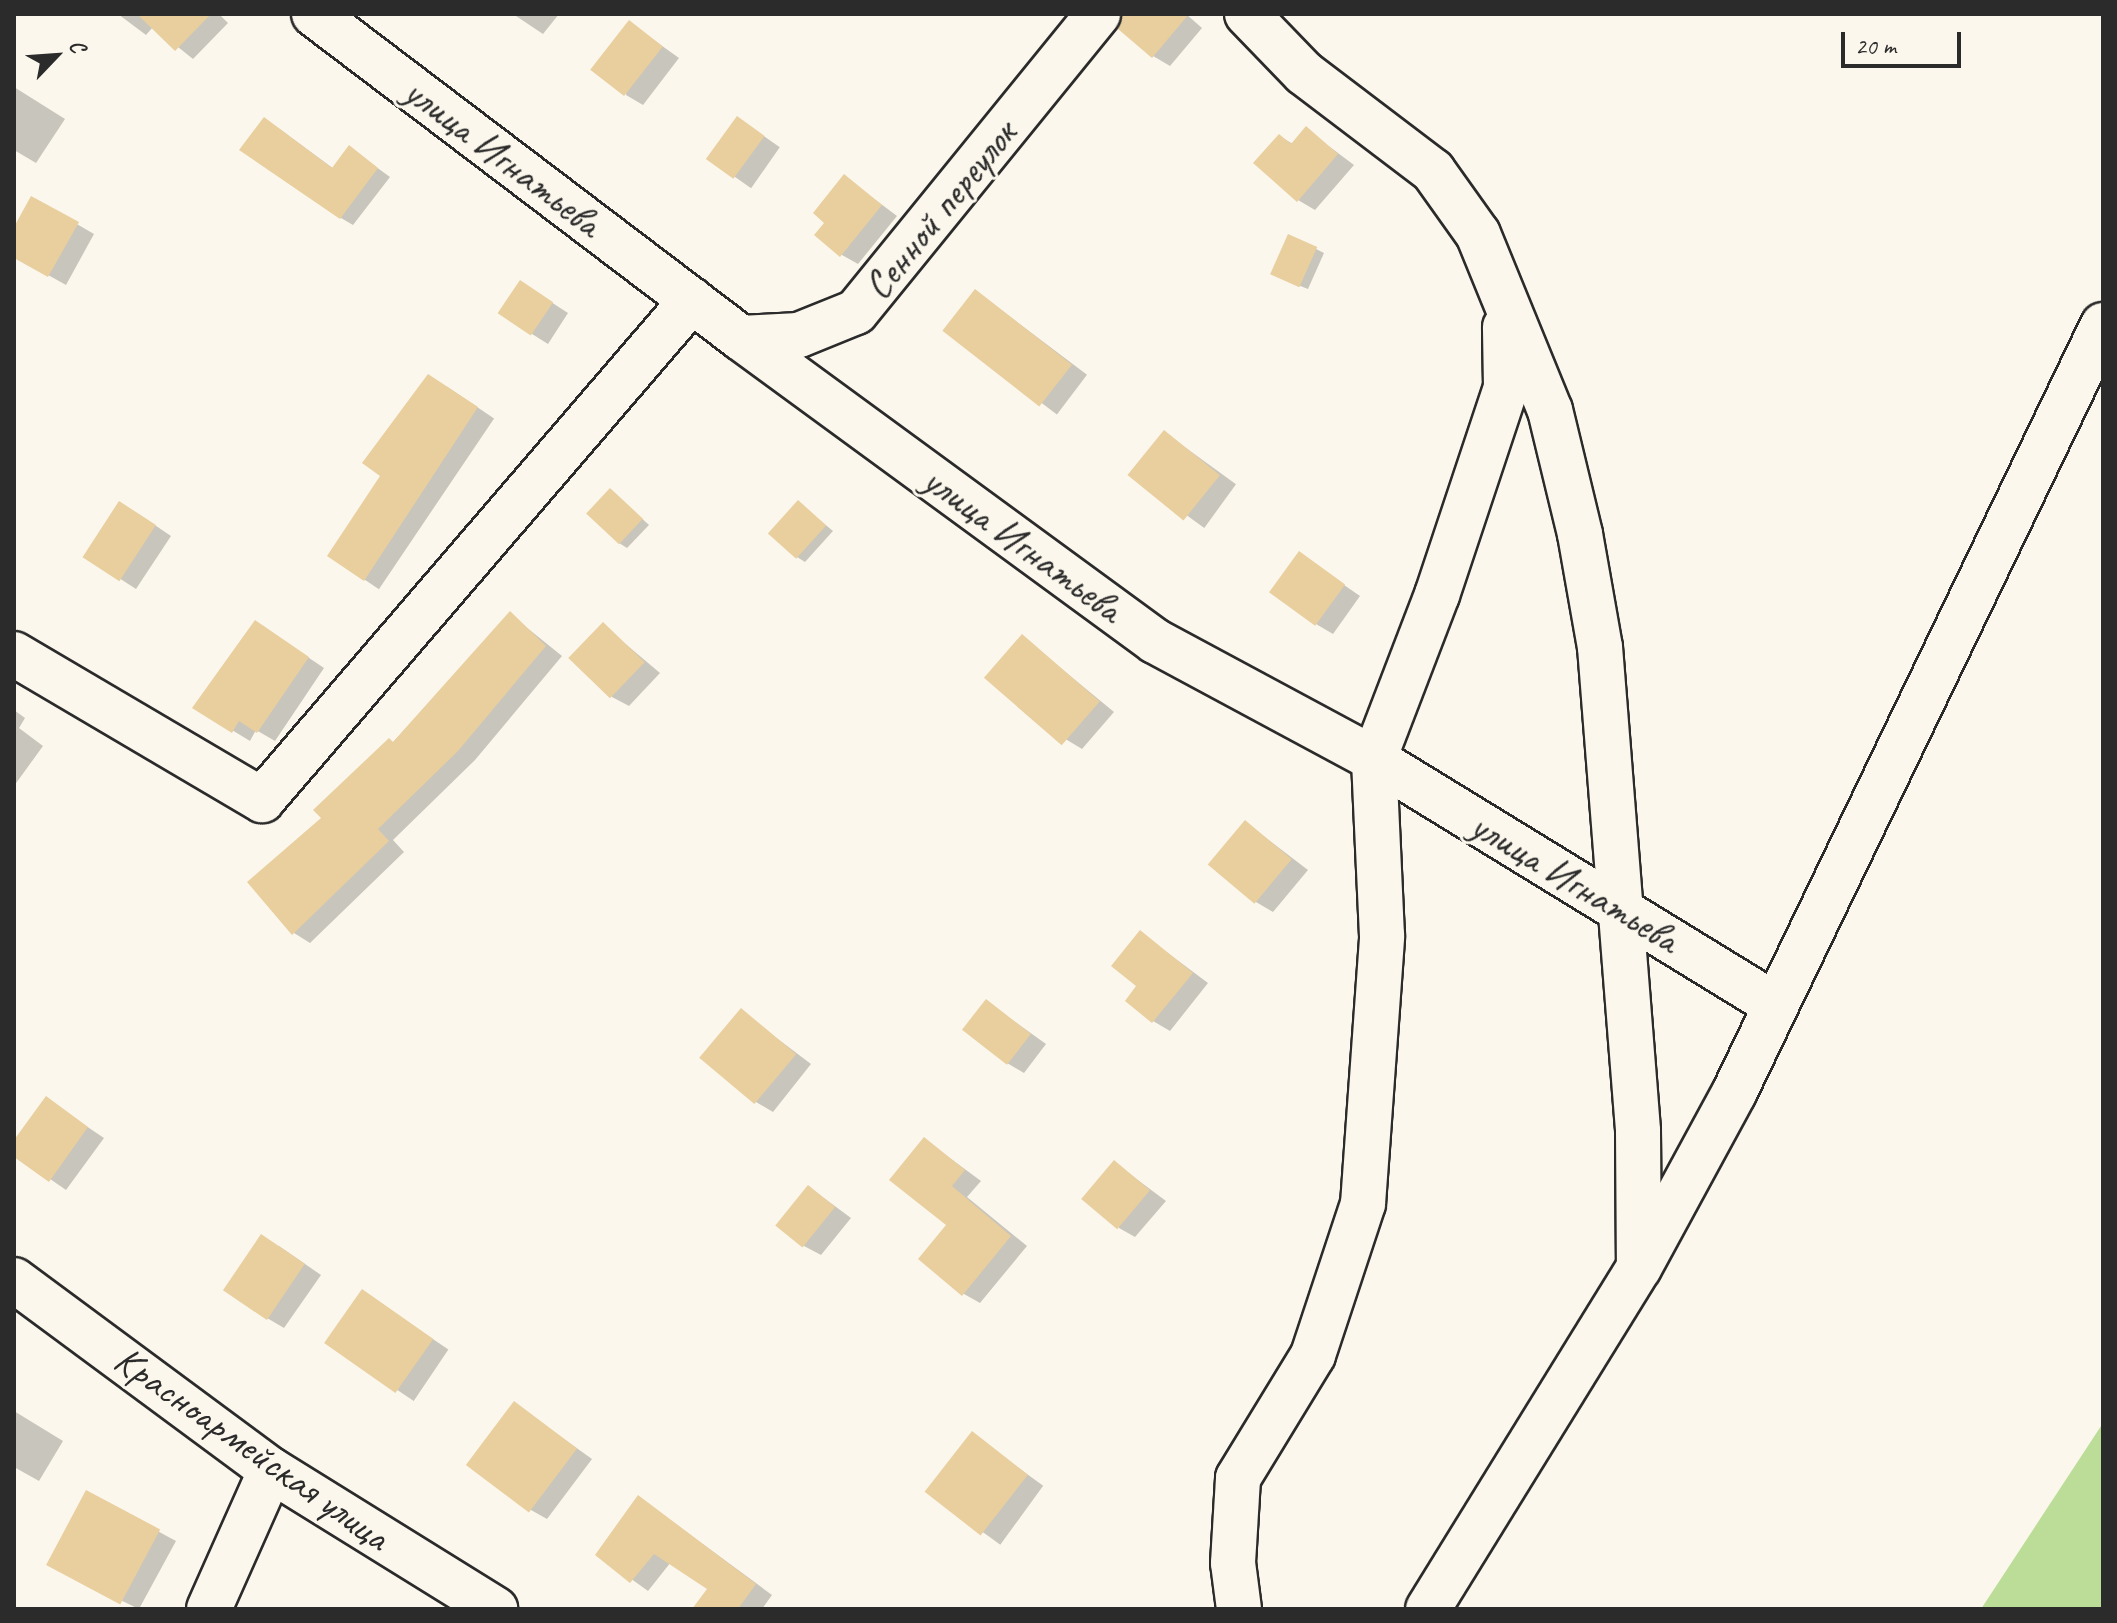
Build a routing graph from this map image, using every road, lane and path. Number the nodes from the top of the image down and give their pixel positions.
1 (314, 14) edge
2 (1098, 14) edge
3 (1247, 14) edge
4 (692, 300) junction
5 (1505, 305) junction
6 (2103, 325) edge
7 (741, 338) junction
8 (14, 654) edge
9 (1374, 759) junction
10 (1620, 910) junction
11 (1776, 1005) junction
12 (1639, 1268) junction
13 (14, 1280) edge
14 (271, 1470) junction
15 (209, 1609) edge
16 (495, 1609) edge
17 (1239, 1609) edge
18 (1428, 1609) edge

1 - 4 street, улица Игнатьева
2 - 7 street, Сенной переулок
3 - 5 street
4 - 7 street, улица Игнатьева
4 - 8 street
5 - 9 street
5 - 10 street
6 - 11 street
7 - 9 street, улица Игнатьева
9 - 10 street, улица Игнатьева
9 - 17 street
10 - 11 street, улица Игнатьева
10 - 12 street
11 - 12 street
12 - 18 street
13 - 14 street, Красноармейская улица
14 - 15 street
14 - 16 street, Красноармейская улица

